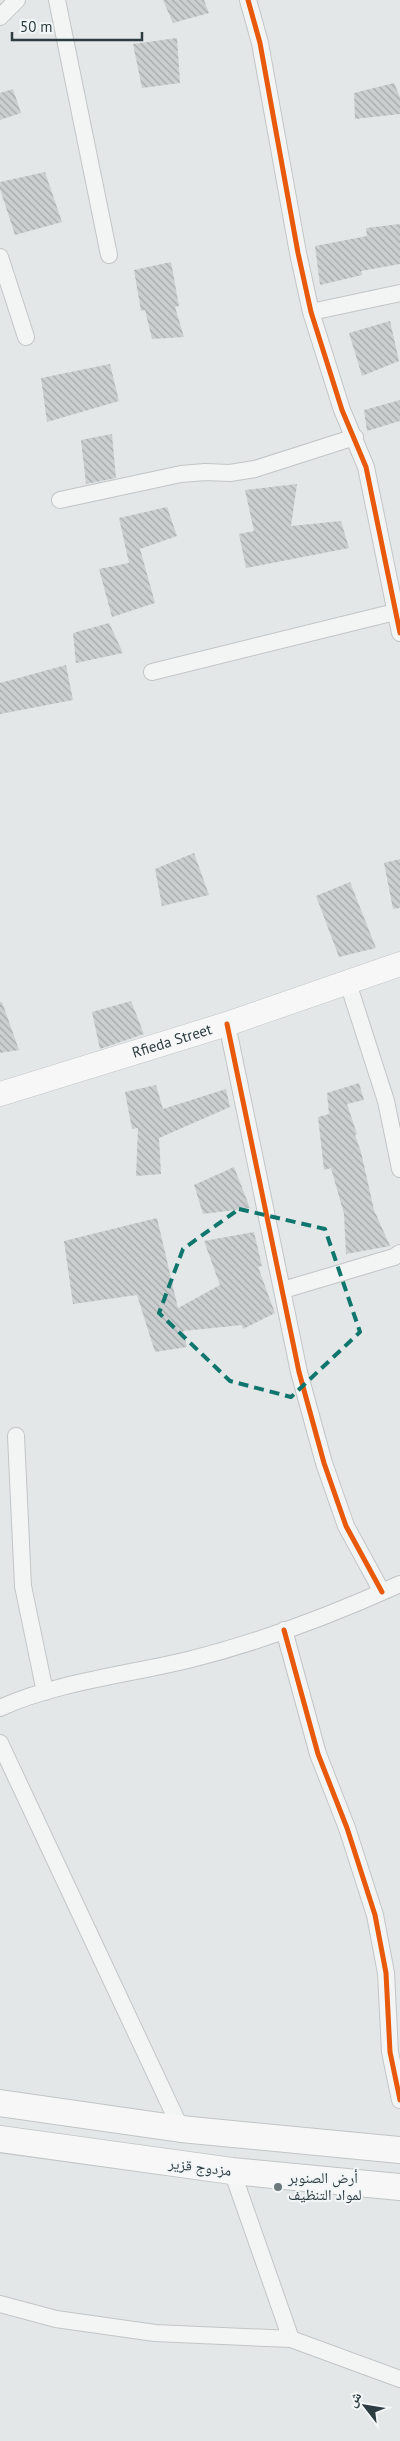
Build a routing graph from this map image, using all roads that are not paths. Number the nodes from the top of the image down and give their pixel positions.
1 (18, 0) edge
2 (57, 0) edge
3 (248, 0) edge
4 (0, 17) edge
5 (110, 255) dead end
6 (0, 257) edge
7 (400, 293) edge
8 (311, 312) junction
9 (26, 337) dead end
10 (355, 437) junction
11 (60, 500) dead end
12 (396, 604) edge
13 (400, 633) edge
14 (152, 672) dead end
15 (400, 964) edge
16 (348, 983) junction
17 (227, 1024) junction
18 (0, 1094) edge
19 (400, 1169) edge
20 (400, 1252) edge
21 (283, 1290) junction
22 (16, 1436) dead end
23 (400, 1584) edge
24 (382, 1592) junction
25 (284, 1630) junction
26 (46, 1692) junction
27 (0, 1708) edge
28 (0, 1743) edge
29 (400, 2100) edge
30 (0, 2103) edge
31 (181, 2129) junction
32 (0, 2139) edge
33 (400, 2150) edge
34 (232, 2171) junction
35 (399, 2190) edge
36 (0, 2304) edge
37 (291, 2339) junction
38 (400, 2379) edge

1 - 4 street
2 - 5 street
3 - 8 street
6 - 9 street
7 - 8 street
8 - 10 street
10 - 11 street
10 - 12 street
12 - 13 street
12 - 14 street
15 - 16 street, Rfieda Street
16 - 17 street, Rfieda Street
16 - 19 street
17 - 18 street, Rfieda Street
17 - 21 street
20 - 21 street
21 - 24 street
22 - 26 street
23 - 24 street
24 - 25 street
25 - 26 street
25 - 29 street
26 - 27 street
28 - 31 street
30 - 31 main road
31 - 33 main road
32 - 34 main road, مزدوج قزير
34 - 35 main road, مزدوج قزير
34 - 37 street
36 - 37 street
37 - 38 street

